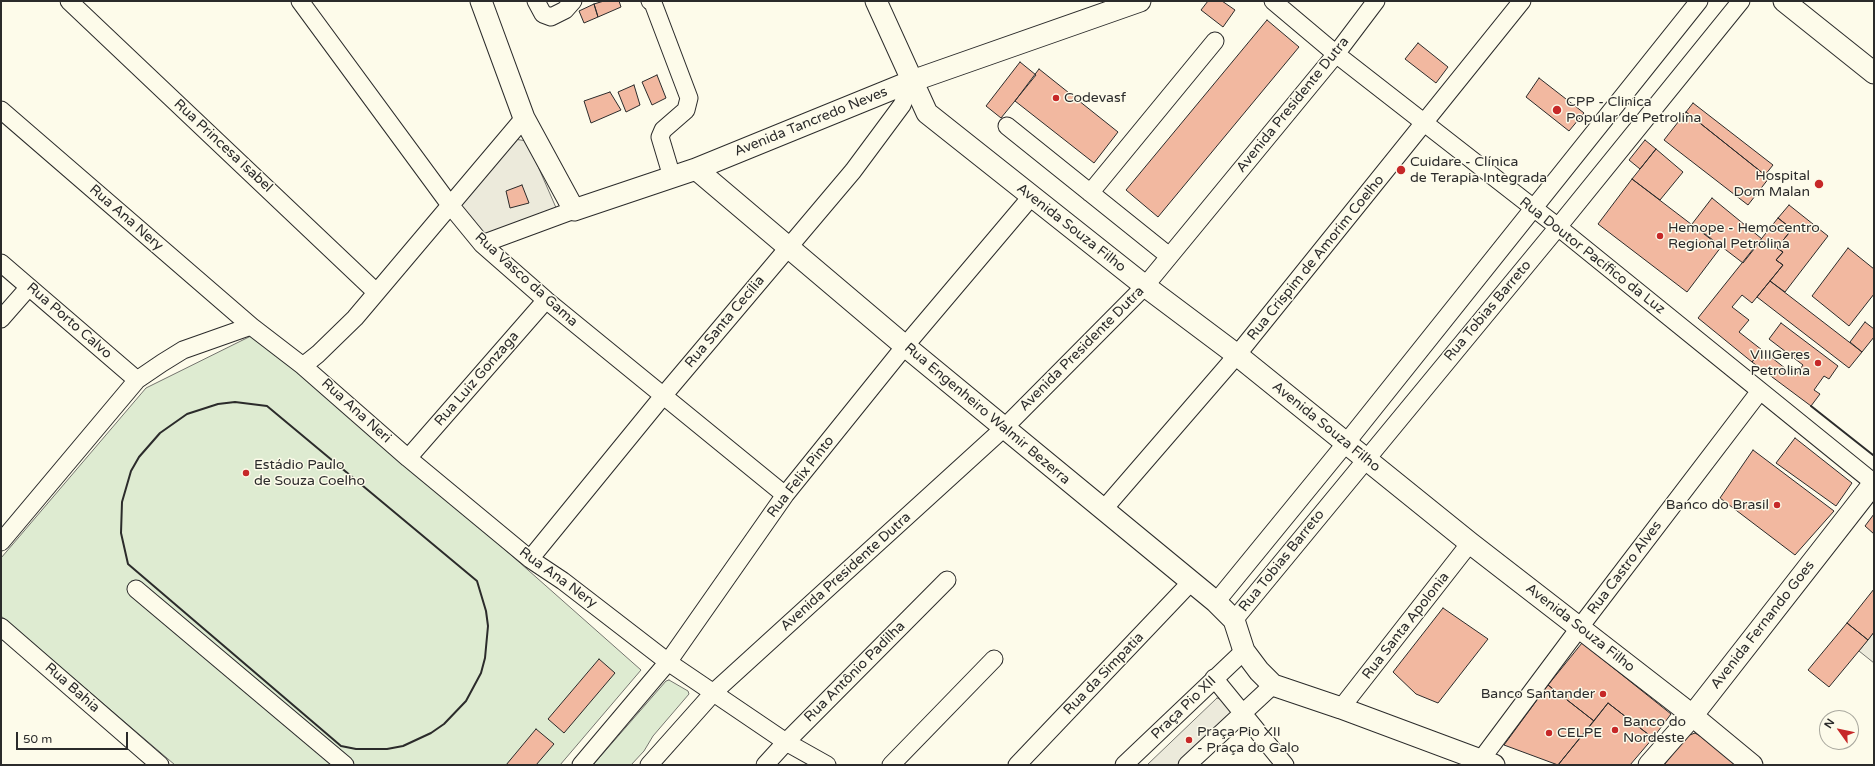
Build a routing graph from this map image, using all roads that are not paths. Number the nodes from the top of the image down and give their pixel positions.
1 (69, 1) edge
2 (300, 1) edge
3 (482, 1) edge
4 (536, 1) edge
5 (572, 1) edge
6 (650, 1) edge
7 (876, 1) edge
8 (1140, 1) edge
9 (1273, 1) edge
10 (1376, 1) edge
11 (1522, 1) edge
12 (1699, 1) edge
13 (1741, 1) edge
14 (1784, 1) edge
15 (1215, 41) dead end
16 (1336, 54) junction
17 (1874, 73) edge
18 (912, 81) junction
19 (1, 110) edge
20 (524, 118) junction
21 (1426, 123) junction
22 (1007, 126) dead end
23 (696, 169) junction
24 (672, 177) junction
25 (1090, 192) junction
26 (1031, 196) junction
27 (450, 205) junction
28 (1531, 208) junction
29 (574, 210) junction
30 (1558, 227) junction
31 (482, 244) junction
32 (788, 247) junction
33 (1169, 256) junction
34 (1, 263) edge
35 (1145, 286) junction
36 (29, 287) junction
37 (376, 292) junction
38 (546, 300) junction
39 (1, 319) edge
40 (251, 326) junction
41 (905, 346) junction
42 (1237, 355) junction
43 (303, 366) junction
44 (137, 380) junction
45 (1760, 391) junction
46 (663, 396) junction
47 (1004, 428) junction
48 (1346, 443) junction
49 (408, 458) junction
50 (1365, 459) junction
51 (1874, 483) edge
52 (785, 495) junction
53 (1103, 510) junction
54 (1, 542) edge
55 (1470, 543) junction
56 (530, 559) junction
57 (947, 580) dead end
58 (1191, 582) junction
59 (136, 589) dead end
60 (1216, 602) junction
61 (1234, 620) junction
62 (1, 627) edge
63 (1580, 627) junction
64 (1244, 651) junction
65 (994, 659) dead end
66 (668, 662) junction
67 (1214, 678) junction
68 (1266, 678) junction
69 (714, 692) junction
70 (1342, 708) junction
71 (1242, 713) junction
72 (1692, 716) junction
73 (786, 742) junction
74 (1485, 763) edge
75 (160, 765) edge
76 (345, 765) edge
77 (581, 765) edge
78 (649, 765) edge
79 (765, 765) edge
80 (827, 765) edge
81 (891, 765) edge
82 (1017, 765) edge
83 (1124, 765) edge
84 (1187, 765) edge
85 (1286, 765) edge
86 (1649, 765) edge
87 (1752, 765) edge

1 - 37 street, Rua Princesa Isabel
2 - 27 street, Rua Vasco da Gama
3 - 20 main road
4 - 5 street
6 - 24 street
7 - 18 main road, Avenida Souza Filho
8 - 18 main road, Avenida Tancredo Neves
9 - 16 street, Rua Doutor Pacífico da Luz
10 - 16 street, Avenida Presidente Dutra
11 - 21 street, Rua Crispim de Amorim Coelho
12 - 28 street, Rua Tobias Barreto
13 - 30 street, Rua Tobias Barreto
14 - 17 main road
15 - 25 street
16 - 21 street, Rua Doutor Pacífico da Luz
16 - 33 street, Avenida Presidente Dutra
18 - 23 main road, Avenida Tancredo Neves
18 - 26 main road, Avenida Souza Filho
18 - 32 street, Rua Santa Cecília
19 - 40 street, Rua Ana Nery
20 - 27 street
20 - 29 main road
21 - 28 street, Rua Doutor Pacífico da Luz
21 - 42 street, Rua Crispim de Amorim Coelho
22 - 25 street
23 - 24 main road, Avenida Tancredo Neves
23 - 32 main road, Rua Engenheiro Walmir Bezerra
24 - 29 main road, Avenida Tancredo Neves
25 - 33 street
26 - 35 main road, Avenida Souza Filho
26 - 41 street, Rua Felix Pinto
27 - 31 street, Rua Vasco da Gama
27 - 37 street
28 - 30 street, Rua Doutor Pacífico da Luz
28 - 48 street, Rua Tobias Barreto
29 - 31 street, Avenida Tancredo Neves
30 - 45 street, Rua Doutor Pacífico da Luz
30 - 50 street, Rua Tobias Barreto
31 - 38 street, Rua Vasco da Gama
32 - 41 main road, Rua Engenheiro Walmir Bezerra
32 - 46 street, Rua Santa Cecília
33 - 35 street, Avenida Presidente Dutra
34 - 36 street, Rua Porto Calvo
35 - 42 main road, Avenida Souza Filho
35 - 47 street, Avenida Presidente Dutra
36 - 39 street
36 - 44 street, Rua Porto Calvo
37 - 43 street
38 - 46 street, Rua Vasco da Gama
38 - 49 street, Rua Luiz Gonzaga
40 - 43 street, Rua Ana Nery
40 - 44 street
41 - 47 main road, Rua Engenheiro Walmir Bezerra
41 - 52 street, Rua Felix Pinto
42 - 48 main road, Avenida Souza Filho
42 - 53 street, Rua Crispim de Amorim Coelho
43 - 49 street, Rua Ana Neri
44 - 54 street
45 - 51 street, Rua Doutor Pacífico da Luz
45 - 63 street, Rua Castro Alves
46 - 52 street, Rua Vasco da Gama
46 - 56 street, Rua Santa Cecília
47 - 53 main road, Rua Engenheiro Walmir Bezerra
47 - 69 street, Avenida Presidente Dutra
48 - 50 main road, Avenida Souza Filho
48 - 60 street, Rua Tobias Barreto
49 - 56 street, Rua Ana Nery
50 - 55 main road, Avenida Souza Filho
50 - 61 street, Rua Tobias Barreto
51 - 72 main road, Avenida Fernando Goes
52 - 66 street, Rua Felix Pinto
53 - 58 main road, Rua Engenheiro Walmir Bezerra
55 - 63 main road, Avenida Souza Filho
55 - 70 street, Rua Santa Apolonia
56 - 66 street, Rua Ana Nery
57 - 73 street, Rua Antônio Padilha
58 - 60 main road, Rua Engenheiro Walmir Bezerra
58 - 82 street, Rua da Simpatia
59 - 76 street
60 - 61 main road, Rua Engenheiro Walmir Bezerra
61 - 64 main road, Rua Engenheiro Walmir Bezerra
62 - 75 street, Rua Bahia
63 - 72 main road, Avenida Souza Filho
63 - 74 street, Rua Castro Alves
64 - 67 street, Praça Pio XII
64 - 68 main road, Rua Engenheiro Walmir Bezerra
65 - 81 street
66 - 69 street, Rua Ana Nery
66 - 77 street, Rua Felix Pinto
67 - 71 street
67 - 83 street, Praça Pio XII
68 - 70 main road
68 - 71 street
69 - 73 street, Rua Ana Nery
69 - 78 street, Avenida Presidente Dutra
70 - 74 main road
71 - 84 street
71 - 85 street
72 - 86 main road, Avenida Fernando Goes
72 - 87 main road, Avenida Souza Filho
73 - 79 street, Rua Antônio Padilha
73 - 80 street, Rua Ana Nery

